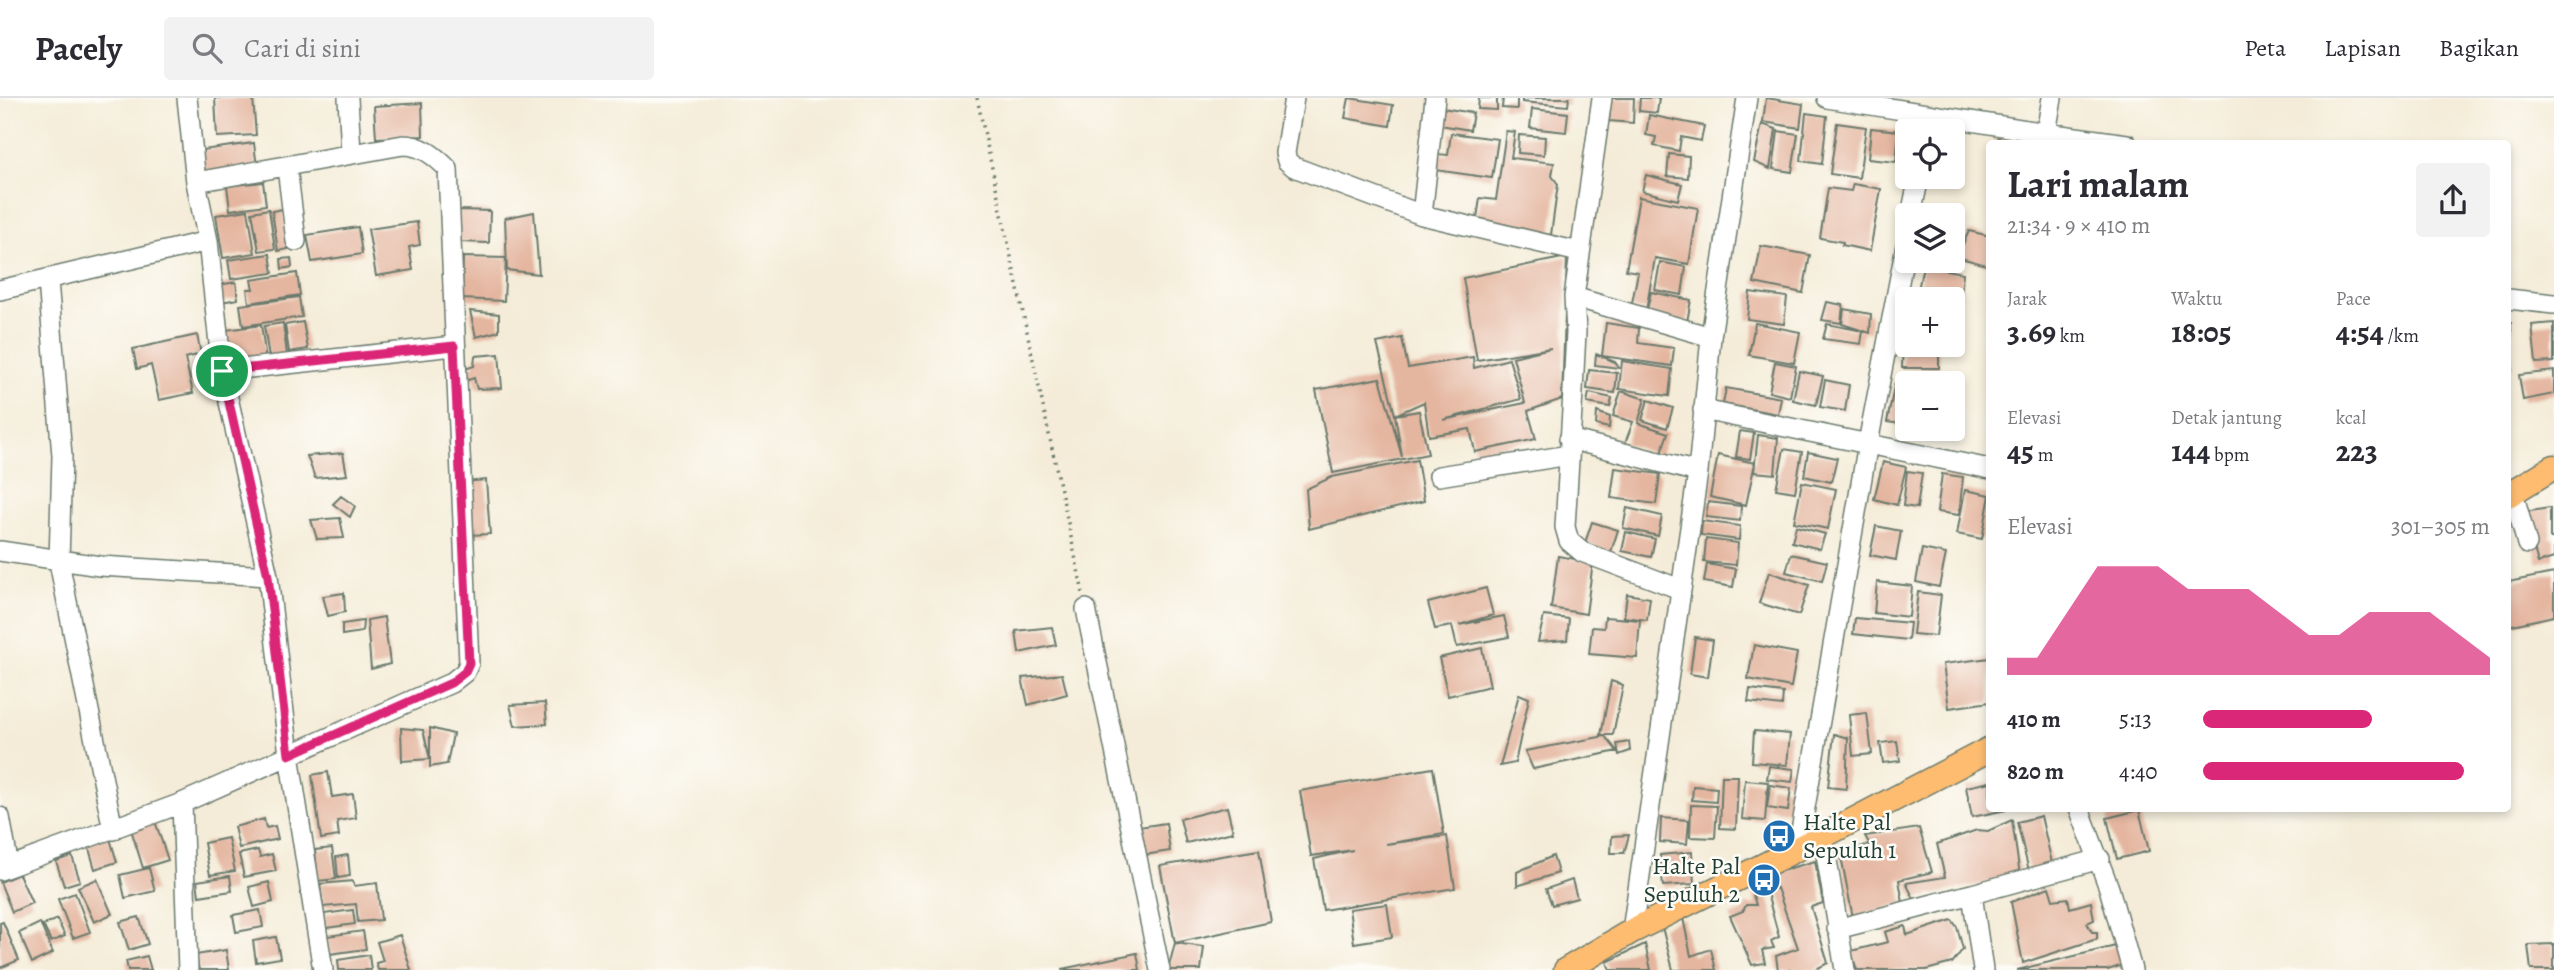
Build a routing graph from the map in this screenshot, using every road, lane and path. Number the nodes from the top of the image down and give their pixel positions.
1 (187, 98) edge
2 (348, 98) edge
3 (977, 98) edge
4 (1294, 98) edge
5 (1435, 98) edge
6 (1602, 98) edge
7 (1746, 98) edge
8 (1827, 98) edge
9 (2052, 98) edge
10 (1913, 119) edge
11 (1965, 126) edge
12 (2046, 133) junction
13 (2098, 140) edge
14 (351, 153) junction
15 (287, 167) junction
16 (196, 182) junction
17 (1422, 215) junction
18 (208, 241) junction
19 (296, 241) dead end
20 (1579, 252) junction
21 (1901, 273) edge
22 (48, 280) junction
23 (0, 290) edge
24 (1574, 298) junction
25 (2511, 299) edge
26 (2554, 304) edge
27 (1711, 337) junction
28 (454, 346) junction
29 (222, 371) junction
30 (1703, 411) junction
31 (1868, 443) junction
32 (1569, 447) junction
33 (2554, 467) edge
34 (1986, 468) edge
35 (1698, 472) junction
36 (1439, 476) dead end
37 (2511, 493) edge
38 (2511, 497) edge
39 (2527, 544) dead end
40 (0, 551) edge
41 (59, 562) junction
42 (268, 576) junction
43 (1680, 589) junction
44 (1086, 609) joint
45 (1986, 751) edge
46 (289, 755) junction
47 (182, 803) junction
48 (2081, 812) edge
49 (0, 817) edge
50 (113, 830) junction
51 (1823, 836) junction
52 (1798, 848) junction
53 (2100, 859) junction
54 (5, 868) edge
55 (1972, 894) junction
56 (1837, 929) junction
57 (1632, 931) junction
58 (187, 970) edge
59 (323, 970) edge
60 (1160, 970) edge
61 (1566, 970) edge
62 (1845, 970) edge
63 (1983, 970) edge
64 (2132, 970) edge

1 - 16 street
2 - 14 street
3 - 44 path
4 - 17 street
5 - 17 street
6 - 20 street
7 - 27 street
8 - 10 street
9 - 12 street
11 - 12 street
12 - 13 street
14 - 15 street
14 - 28 street
15 - 16 street
15 - 19 street
16 - 18 street
17 - 20 street
18 - 22 street
18 - 29 street
20 - 24 street
21 - 31 street
22 - 23 street
22 - 41 street
24 - 27 street
24 - 32 street
25 - 26 street
27 - 30 street
28 - 29 street
28 - 46 street
29 - 42 street
30 - 31 street
30 - 35 street
31 - 34 street
31 - 52 street
32 - 35 street
32 - 36 street
32 - 43 street
33 - 37 main road
35 - 43 street
38 - 39 street
40 - 41 street
41 - 42 street
41 - 50 street
42 - 46 street
43 - 57 street
44 - 60 street
45 - 51 main road
46 - 47 street
46 - 59 street
47 - 50 street
47 - 58 street
48 - 53 street
49 - 54 street
50 - 54 street
51 - 52 main road
51 - 56 street
52 - 57 main road
53 - 55 street
53 - 64 street
55 - 56 street
55 - 63 street
56 - 62 street
57 - 61 main road

